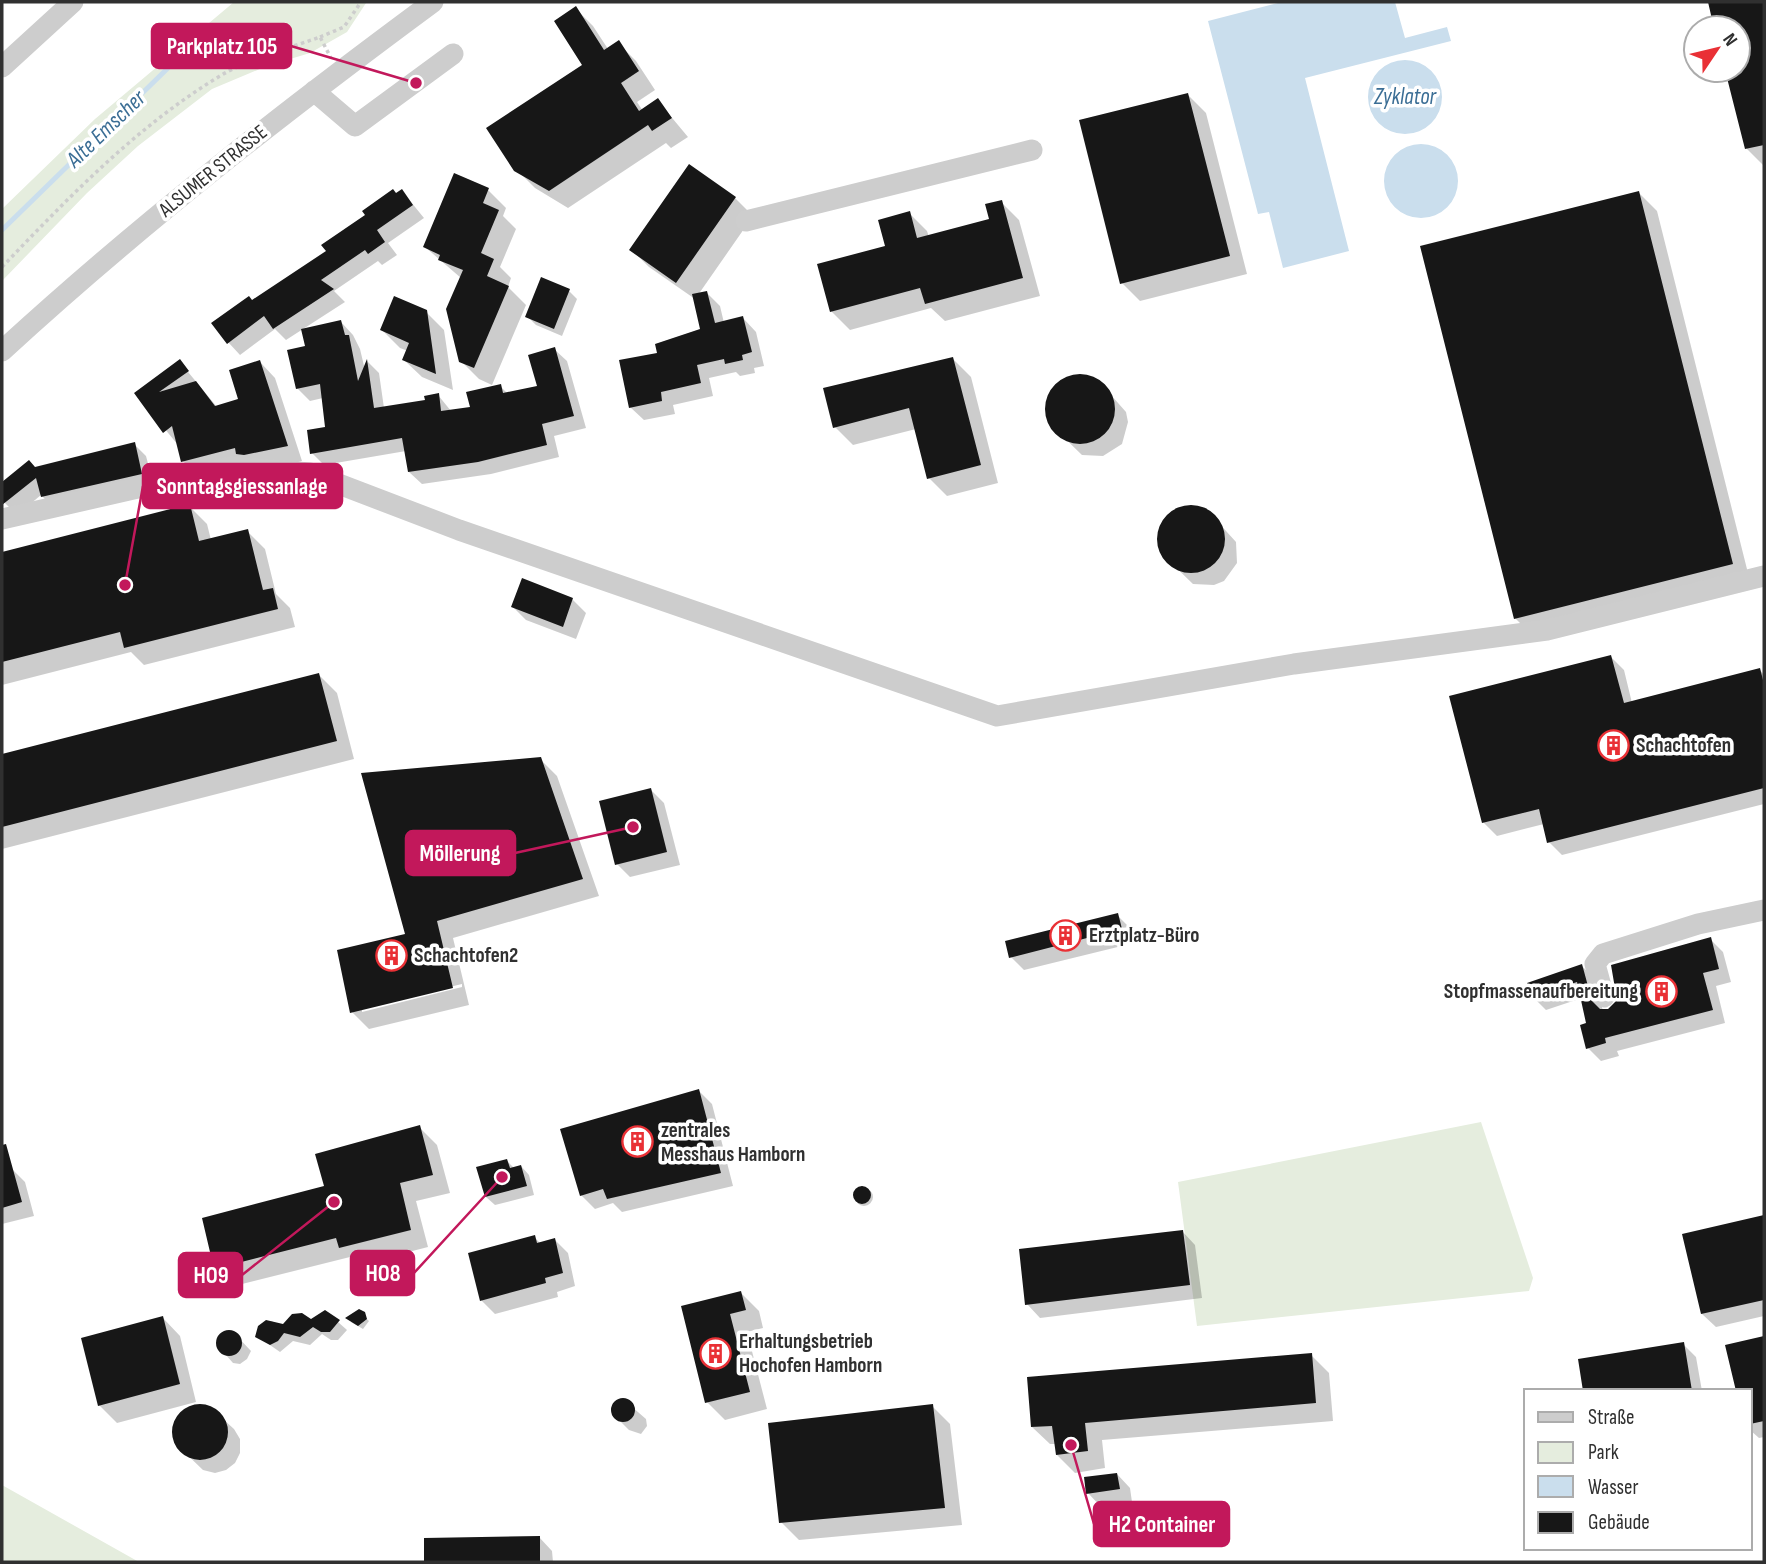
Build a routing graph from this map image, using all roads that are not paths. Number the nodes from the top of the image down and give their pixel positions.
1 (73, 2) edge
2 (433, 2) edge
3 (453, 54) dead end
4 (2, 67) edge
5 (314, 91) junction
6 (1032, 150) dead end
7 (746, 221) dead end
8 (2, 351) edge
9 (2, 519) edge
10 (1764, 576) edge
11 (1764, 910) edge
12 (1604, 997) dead end

1 - 4 street
2 - 5 street, ALSUMER STRASSE
3 - 5 street
5 - 8 street, ALSUMER STRASSE
6 - 7 street
9 - 10 street
11 - 12 street

